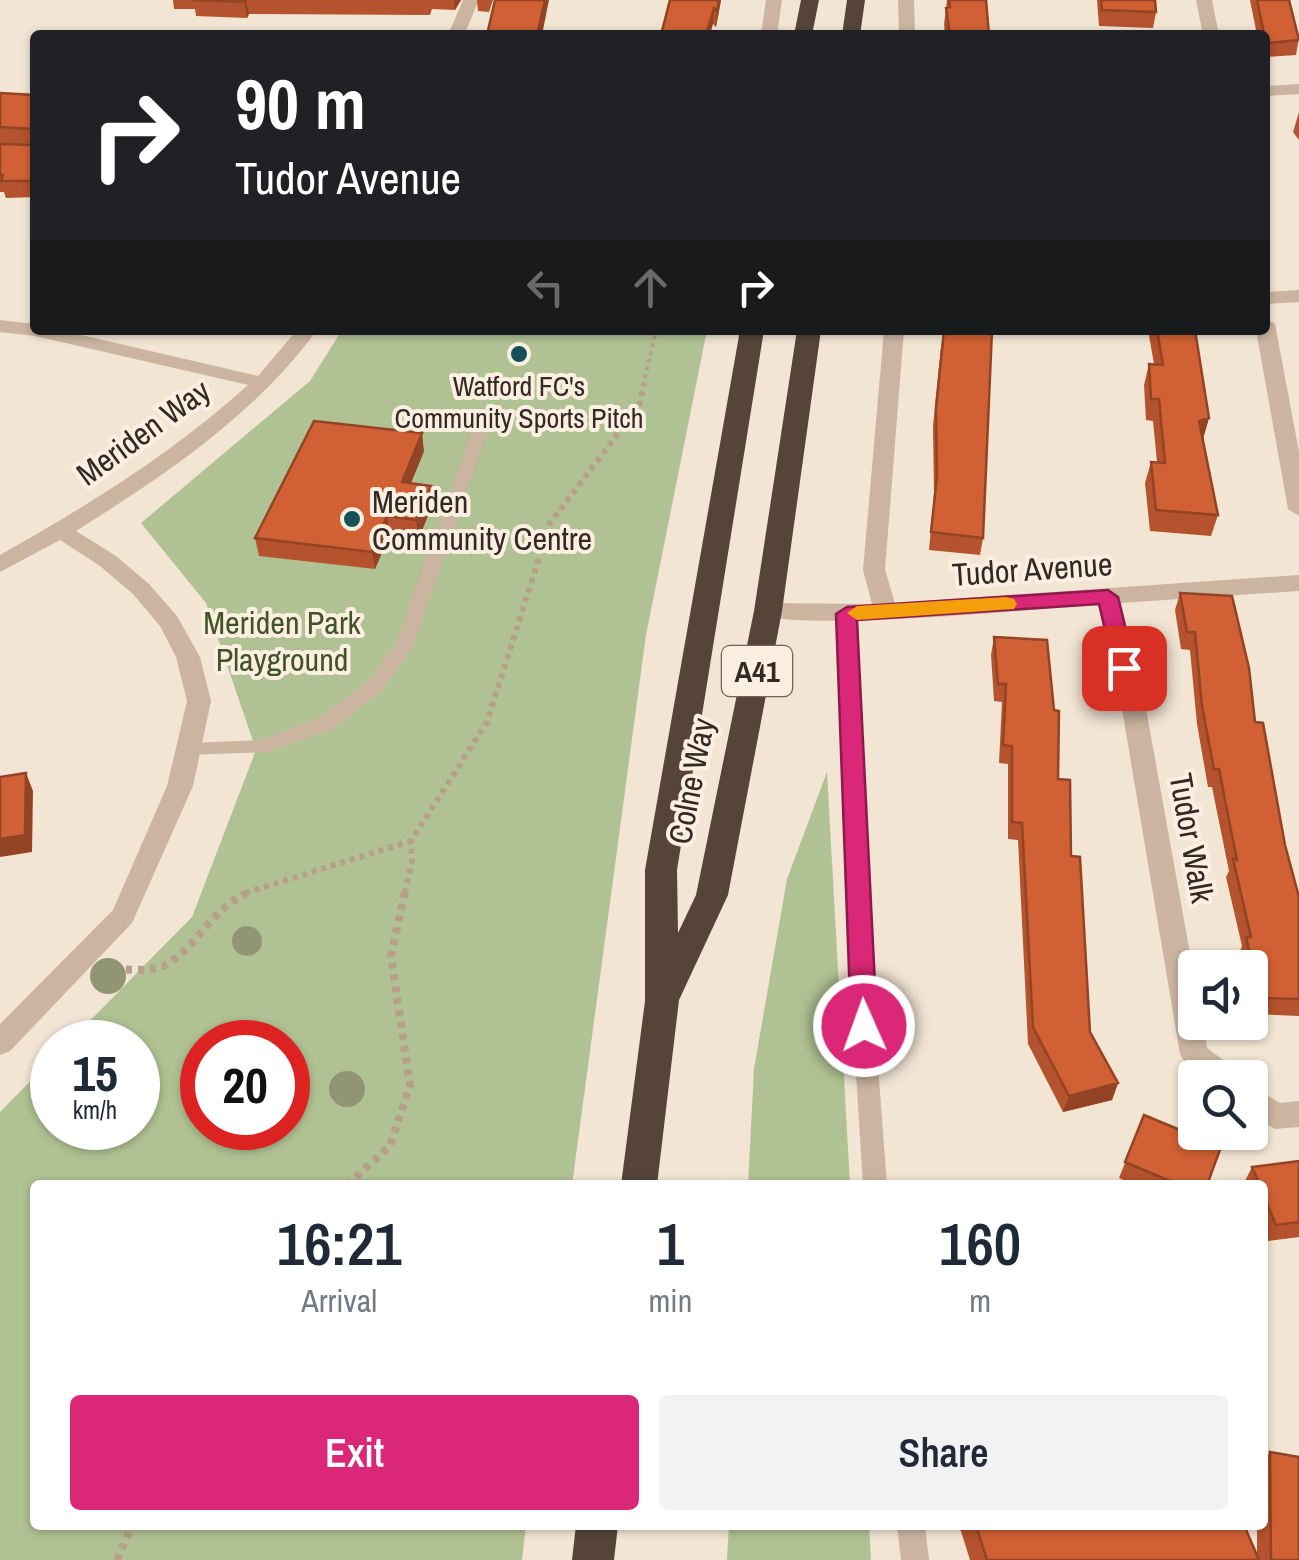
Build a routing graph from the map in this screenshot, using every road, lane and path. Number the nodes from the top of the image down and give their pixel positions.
1 (471, 0) edge
2 (774, 0) edge
3 (810, 0) edge
4 (856, 0) edge
5 (906, 0) edge
6 (1204, 0) edge
7 (458, 30) edge
8 (770, 30) edge
9 (804, 30) edge
10 (852, 30) edge
11 (907, 30) edge
12 (1210, 30) edge
13 (1299, 89) edge
14 (1270, 91) edge
15 (1299, 296) edge
16 (1270, 298) edge
17 (0, 326) edge
18 (30, 329) edge
19 (57, 335) edge
20 (303, 335) edge
21 (655, 335) edge
22 (751, 335) edge
23 (808, 335) edge
24 (894, 335) edge
25 (1267, 335) edge
26 (263, 382) junction
27 (483, 421) dead end
28 (1299, 509) edge
29 (59, 530) junction
30 (0, 566) edge
31 (1299, 583) edge
32 (1108, 597) junction
33 (768, 612) junction
34 (886, 612) junction
35 (847, 614) junction
36 (191, 750) junction
37 (411, 841) junction
38 (76, 964) junction
39 (662, 1001) junction
40 (0, 1043) edge
41 (1202, 1060) edge
42 (1268, 1110) edge
43 (1299, 1114) edge
44 (352, 1180) edge
45 (640, 1180) edge
46 (875, 1180) edge
47 (130, 1530) edge
48 (596, 1530) edge
49 (911, 1530) edge
50 (116, 1560) edge
51 (593, 1560) edge
52 (915, 1560) edge

1 - 7 street
2 - 8 street
3 - 9 highway
4 - 10 highway
5 - 11 street
6 - 12 street
13 - 14 street
15 - 16 street
17 - 18 street
19 - 26 street
20 - 26 street, Meriden Way
21 - 37 path
22 - 39 highway, Colne Way / A41
23 - 33 highway, Colne Way / A41
24 - 34 street
25 - 28 street
26 - 29 street, Meriden Way
27 - 36 lane
29 - 30 street, Meriden Way
29 - 36 street
31 - 32 street, Tudor Avenue
32 - 34 street, Tudor Avenue
32 - 41 street, Tudor Walk
33 - 35 street, Tudor Avenue
33 - 39 highway, Colne Way / A41
34 - 35 street, Tudor Avenue
35 - 46 lane
36 - 38 street
37 - 38 path
37 - 44 path
38 - 40 street
39 - 45 highway, Colne Way / A41
42 - 43 street
47 - 50 path
48 - 51 highway
49 - 52 lane

